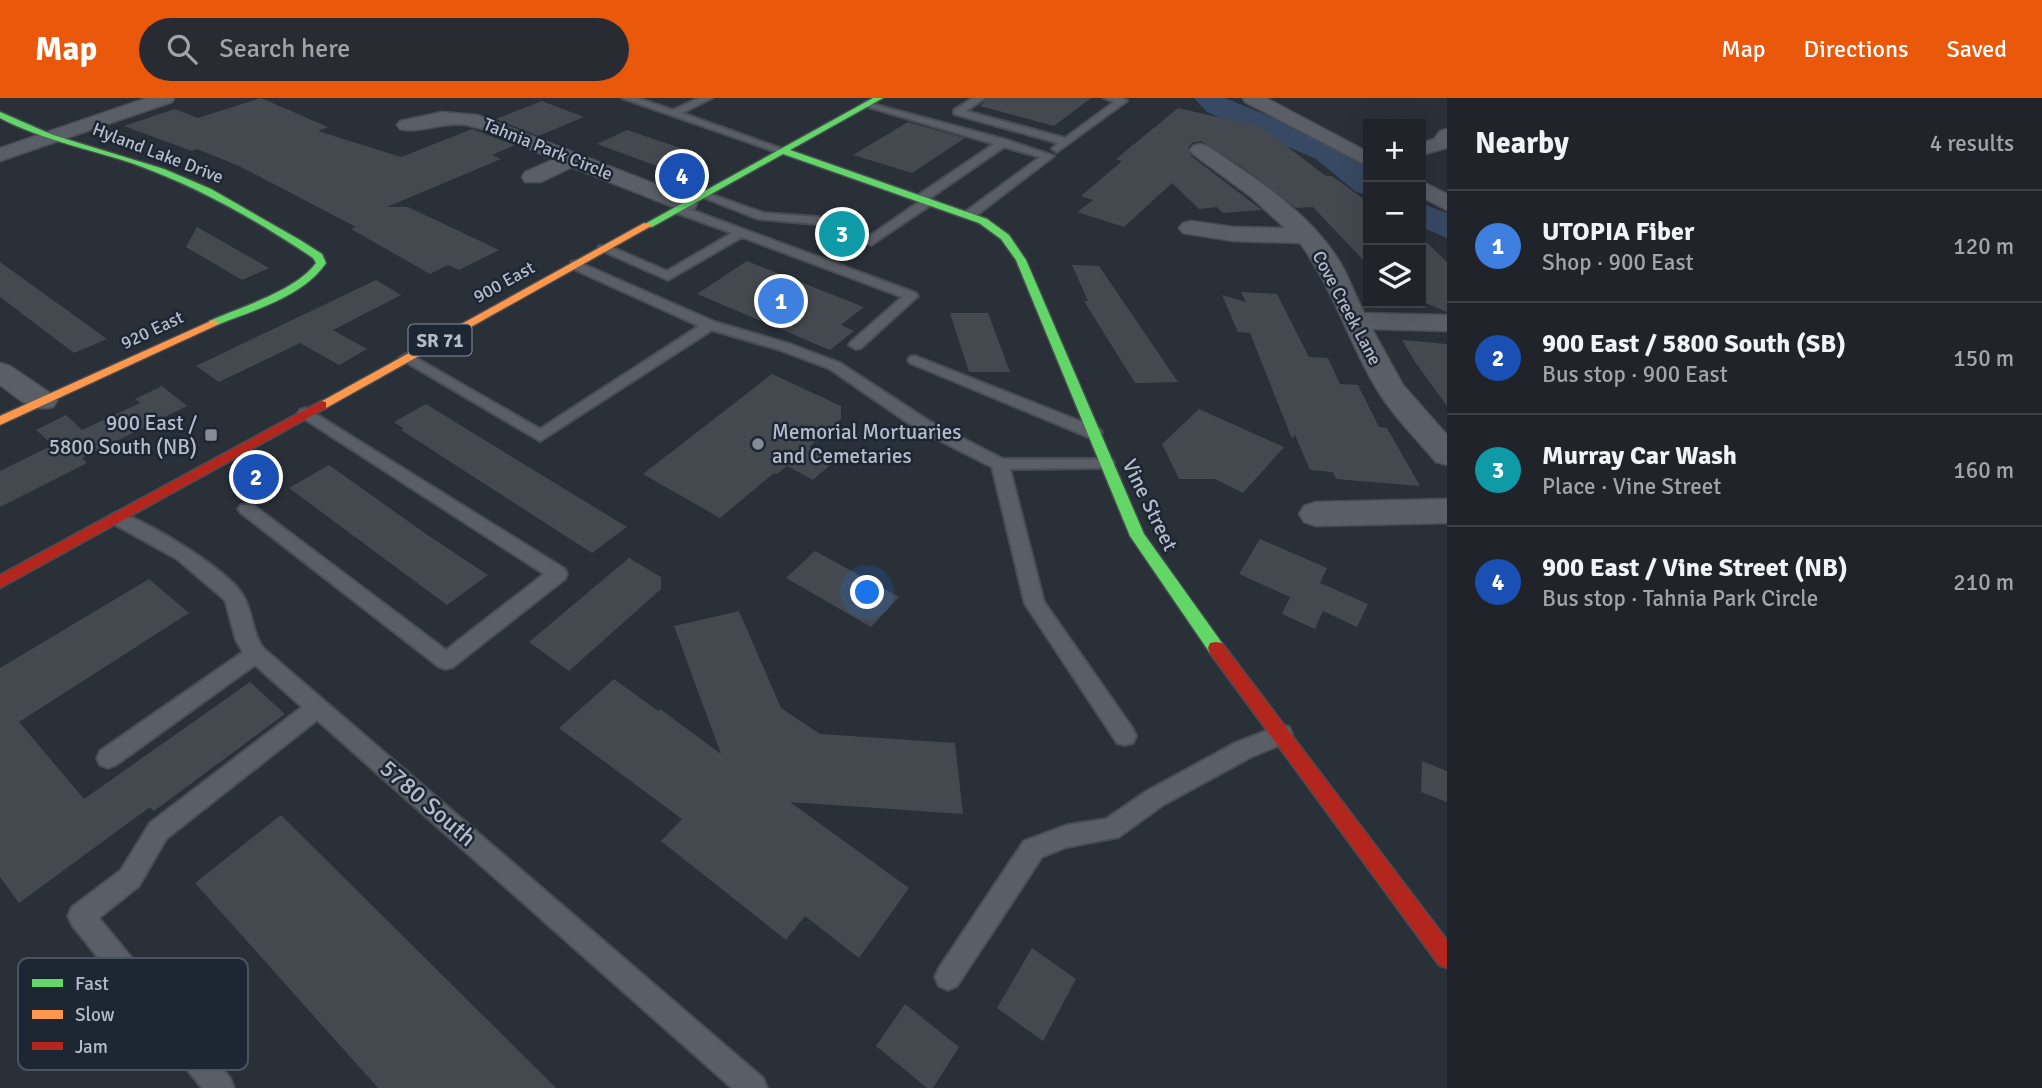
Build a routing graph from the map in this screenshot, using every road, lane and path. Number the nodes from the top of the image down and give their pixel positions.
1 (165, 98) edge
2 (627, 98) edge
3 (707, 98) edge
4 (980, 98) edge
5 (1109, 98) edge
6 (1252, 98) edge
7 (874, 101) edge
8 (673, 114) junction
9 (0, 115) edge
10 (407, 125) dead end
11 (1447, 135) edge
12 (52, 137) junction
13 (1003, 142) junction
14 (1066, 142) junction
15 (1426, 148) edge
16 (1200, 150) dead end
17 (783, 151) junction
18 (0, 155) edge
19 (1048, 156) junction
20 (1363, 157) edge
21 (572, 159) junction
22 (533, 177) dead end
23 (1426, 191) edge
24 (924, 200) junction
25 (689, 202) junction
26 (1447, 203) edge
27 (969, 215) junction
28 (1191, 228) dead end
29 (741, 233) junction
30 (1307, 236) junction
31 (604, 249) junction
32 (576, 265) junction
33 (318, 271) joint
34 (1356, 321) junction
35 (1447, 323) edge
36 (710, 325) junction
37 (856, 345) dead end
38 (406, 358) junction
39 (915, 360) dead end
40 (0, 372) edge
41 (42, 401) junction
42 (306, 413) junction
43 (0, 421) edge
44 (1094, 433) junction
45 (1447, 455) edge
46 (1106, 463) junction
47 (1000, 464) junction
48 (247, 509) dead end
49 (1447, 511) edge
50 (1316, 514) dead end
51 (116, 518) junction
52 (0, 582) edge
53 (256, 654) junction
54 (318, 707) junction
55 (1282, 734) junction
56 (1125, 736) dead end
57 (108, 758) dead end
58 (1447, 957) edge
59 (115, 958) edge
60 (948, 977) dead end
61 (205, 1070) edge
62 (220, 1088) edge
63 (753, 1088) edge

1 - 12 street
2 - 8 lane
3 - 8 lane
4 - 14 lane
5 - 14 lane
6 - 20 street
7 - 13 lane
7 - 17 street, 900 East / SR 71
8 - 17 lane
9 - 12 street, Hyland Lake Drive
10 - 21 street, Tahnia Park Circle
11 - 15 street
12 - 18 street
12 - 33 street, Hyland Lake Drive
13 - 19 lane
13 - 24 lane
14 - 19 lane
16 - 30 street, Cove Creek Lane
17 - 24 street, Vine Street
17 - 25 street, 900 East / SR 71
19 - 27 lane
21 - 22 street
21 - 25 street, Tahnia Park Circle
23 - 26 street
24 - 25 lane
24 - 27 street, Vine Street
25 - 29 lane
25 - 31 street, 900 East / SR 71
27 - 44 street, Vine Street
28 - 30 street
29 - 31 lane
29 - 37 lane
30 - 34 street, Cove Creek Lane
31 - 32 street, 900 East / SR 71
32 - 36 lane
32 - 38 street, 900 East / SR 71
33 - 41 street, 920 East
34 - 35 street
34 - 45 street, Cove Creek Lane
36 - 38 lane
36 - 47 lane
38 - 42 street, 900 East / SR 71
39 - 44 lane
40 - 41 street
41 - 43 street, 920 East
42 - 48 lane
42 - 51 street, 900 East / SR 71
44 - 46 street, Vine Street
46 - 47 lane
46 - 55 street, Vine Street
47 - 56 lane
49 - 50 street
51 - 52 street, 900 East / SR 71
51 - 53 lane, 5780 South
53 - 54 lane, 5780 South
53 - 57 lane
54 - 59 lane
54 - 63 lane, 5780 South
55 - 58 street, Vine Street
55 - 60 lane
61 - 62 lane

